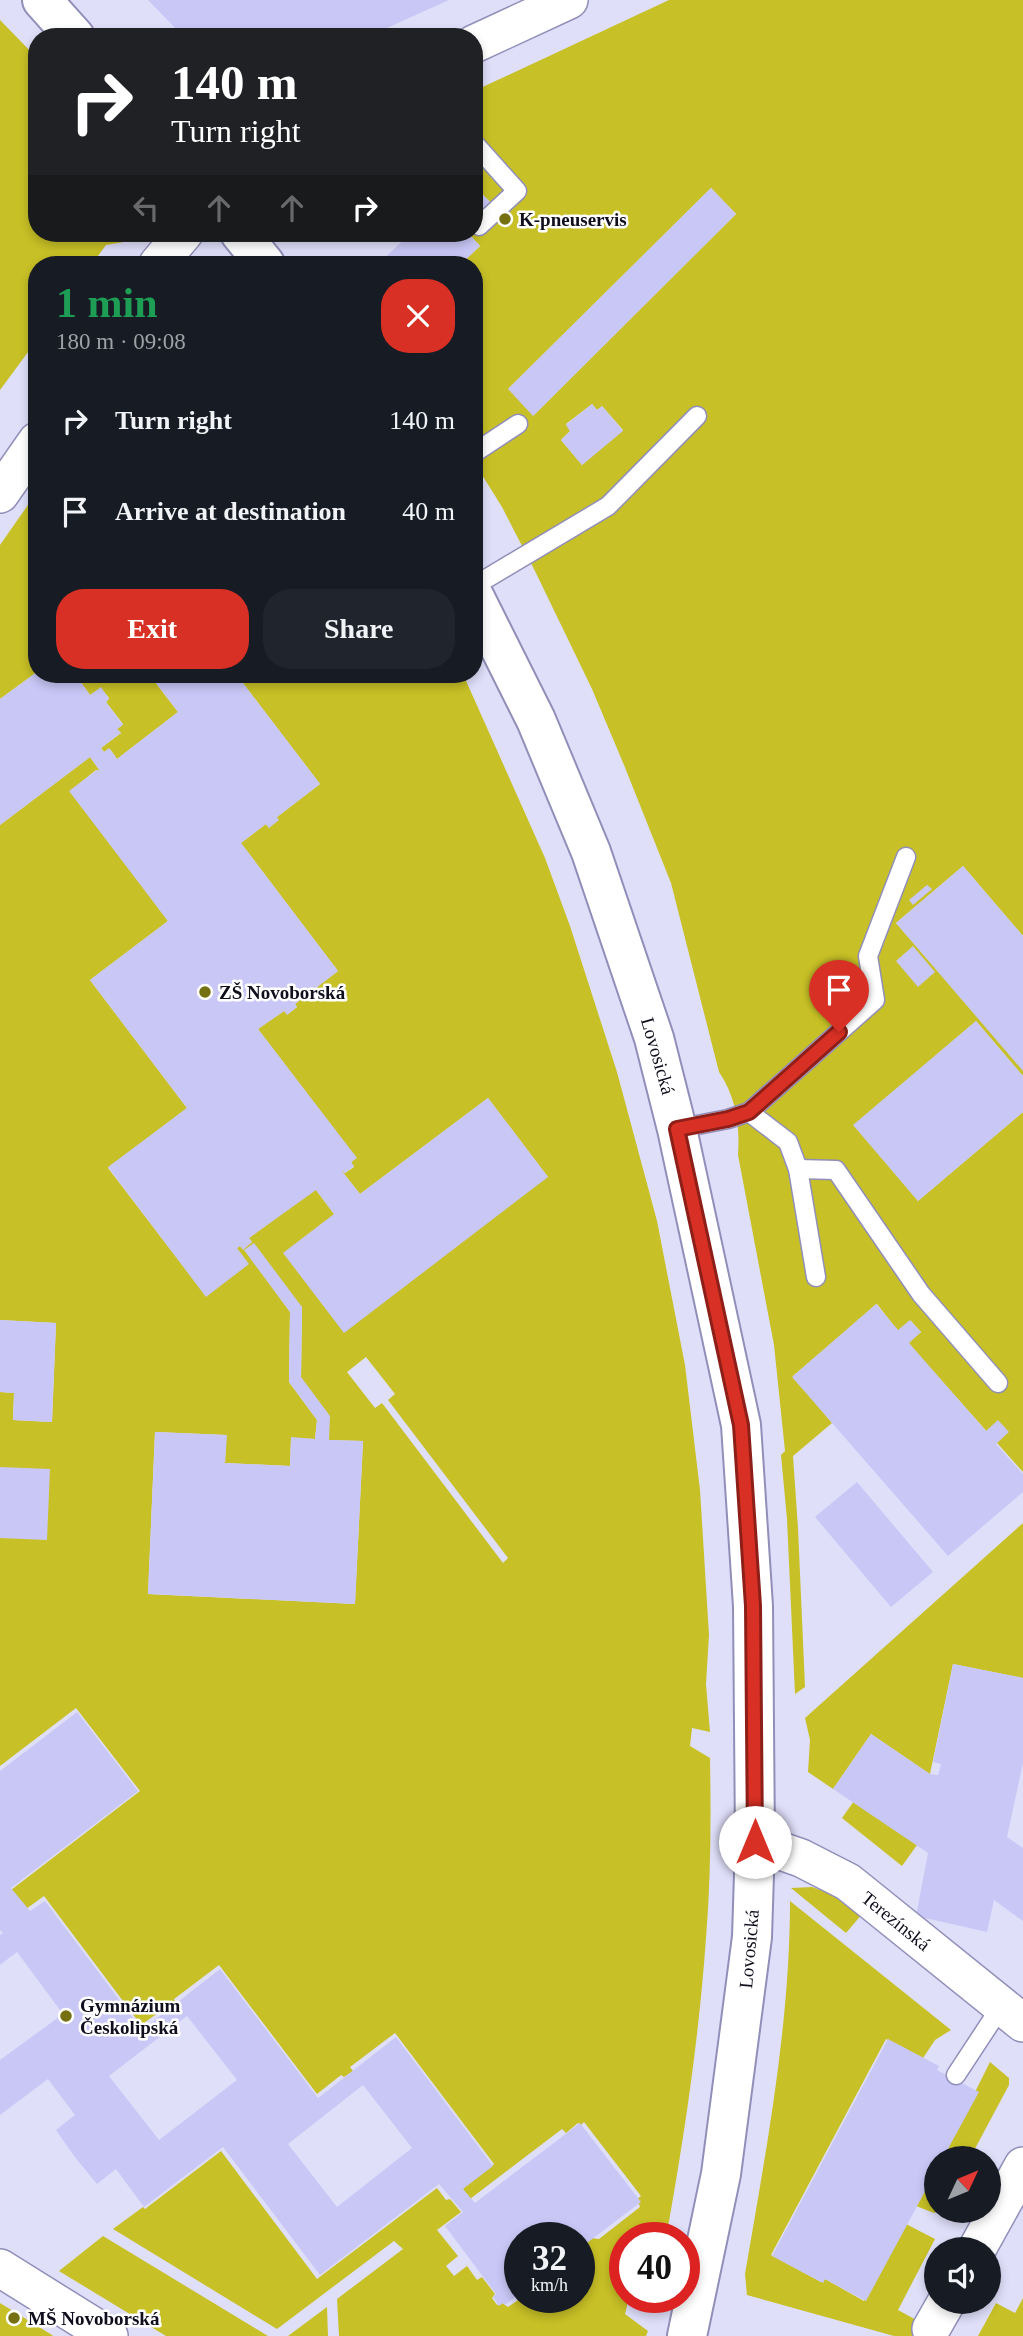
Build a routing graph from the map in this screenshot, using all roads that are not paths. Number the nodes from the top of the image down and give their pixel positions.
1 (42, 0) edge
2 (569, 0) edge
3 (67, 28) edge
4 (483, 40) edge
5 (483, 153) edge
6 (483, 222) edge
7 (176, 242) edge
8 (247, 242) edge
9 (165, 256) edge
10 (259, 256) edge
11 (697, 416) dead end
12 (518, 424) dead end
13 (483, 447) edge
14 (28, 454) edge
15 (0, 494) edge
16 (483, 581) edge
17 (483, 614) edge
18 (906, 857) dead end
19 (749, 1112) junction
20 (677, 1129) junction
21 (798, 1169) junction
22 (816, 1277) dead end
23 (998, 1383) dead end
24 (755, 1842) junction
25 (1017, 2018) edge
26 (956, 2075) dead end
27 (1023, 2166) edge
28 (983, 2237) edge
29 (0, 2268) edge
30 (88, 2330) edge
31 (687, 2336) edge

1 - 3 street
2 - 4 street
5 - 6 lane
7 - 9 street
8 - 10 street
11 - 16 lane
12 - 13 lane
14 - 15 street
17 - 20 street, Lovosická
18 - 19 lane
19 - 20 lane
19 - 21 lane
20 - 24 street, Lovosická
21 - 22 lane
21 - 23 lane
24 - 25 street, Terezínská
24 - 31 street, Lovosická
25 - 26 lane
27 - 28 street
29 - 30 street

